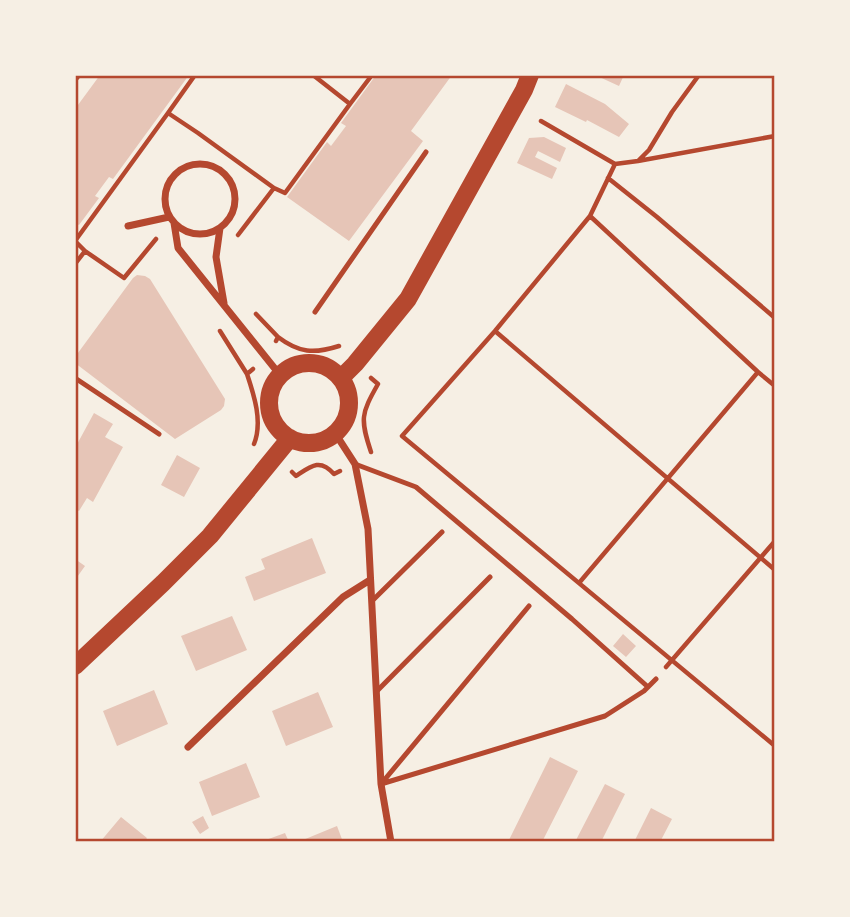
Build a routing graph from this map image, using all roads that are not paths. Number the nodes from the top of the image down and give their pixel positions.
1 (79, 75) edge
2 (530, 75) edge
3 (75, 80) edge
4 (426, 152) dead end
5 (172, 220) junction
6 (128, 226) dead end
7 (220, 228) junction
8 (224, 304) junction
9 (316, 312) dead end
10 (279, 375) junction
11 (75, 378) edge
12 (341, 378) junction
13 (335, 433) junction
14 (159, 434) dead end
15 (290, 438) junction
16 (355, 464) junction
17 (442, 532) dead end
18 (490, 577) dead end
19 (370, 580) junction
20 (372, 601) junction
21 (530, 606) dead end
22 (75, 666) edge
23 (656, 679) dead end
24 (648, 687) junction
25 (376, 692) junction
26 (188, 747) dead end
27 (381, 784) junction
28 (391, 842) edge

1 - 3 lane
2 - 12 main road
4 - 9 lane
5 - 6 street
5 - 7 street
5 - 7 street
5 - 8 street
7 - 8 street
8 - 10 street
10 - 12 main road
10 - 15 main road
11 - 14 lane
12 - 13 main road
13 - 15 main road
13 - 16 street
15 - 22 main road
16 - 19 street
16 - 24 lane
17 - 20 lane
18 - 25 lane
19 - 20 street
19 - 26 street
20 - 25 street
21 - 27 lane
23 - 24 lane
24 - 27 lane
25 - 27 street
27 - 28 street

